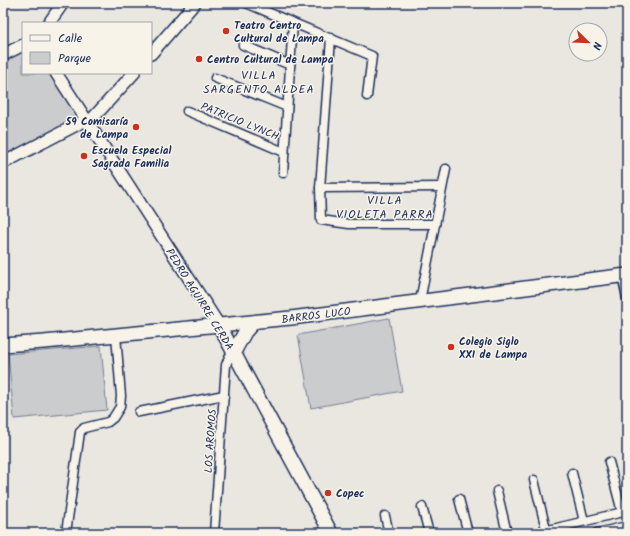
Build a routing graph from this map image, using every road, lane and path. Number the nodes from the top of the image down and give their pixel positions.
1 (63, 3) edge
2 (195, 3) edge
3 (246, 3) edge
4 (50, 22) edge
5 (293, 23) junction
6 (331, 38) junction
7 (243, 45) dead end
8 (22, 46) edge
9 (152, 53) edge
10 (3, 55) edge
11 (290, 65) junction
12 (57, 74) edge
13 (133, 74) edge
14 (215, 78) dead end
15 (367, 96) dead end
16 (287, 107) junction
17 (187, 111) dead end
18 (88, 121) junction
19 (284, 152) junction
20 (3, 163) edge
21 (446, 169) dead end
22 (282, 173) dead end
23 (442, 187) junction
24 (320, 188) junction
25 (435, 224) junction
26 (624, 275) edge
27 (627, 298) edge
28 (420, 301) junction
29 (254, 322) junction
30 (219, 325) junction
31 (116, 335) junction
32 (3, 345) edge
33 (234, 352) junction
34 (224, 396) junction
35 (139, 412) dead end
36 (609, 462) dead end
37 (572, 473) dead end
38 (534, 480) dead end
39 (497, 491) dead end
40 (459, 499) dead end
41 (422, 507) dead end
42 (624, 512) edge
43 (385, 516) dead end
44 (584, 522) junction
45 (627, 526) edge
46 (547, 532) edge
47 (66, 533) edge
48 (214, 533) edge
49 (331, 533) edge
50 (389, 533) edge
51 (428, 533) edge
52 (468, 533) edge
53 (508, 533) edge
54 (537, 533) edge
55 (597, 533) edge

1 - 4 main road
2 - 9 main road
3 - 5 street
5 - 6 street
5 - 11 street
6 - 15 street
6 - 24 street
7 - 11 street
8 - 10 main road
11 - 16 street
12 - 18 main road, PEDRO AGUIRRE CERDA
13 - 18 main road
14 - 16 street
16 - 19 street
17 - 19 street, PATRICIO LYNCH
18 - 20 main road
18 - 30 main road, PEDRO AGUIRRE CERDA
19 - 22 street
21 - 23 street
23 - 24 street
23 - 25 street
24 - 25 street
25 - 28 street
26 - 27 street
26 - 28 main road, BARROS LUCO
28 - 29 main road, BARROS LUCO
29 - 30 main road, BARROS LUCO
29 - 33 main road
30 - 31 main road, BARROS LUCO
30 - 33 main road, PEDRO AGUIRRE CERDA
31 - 32 main road, BARROS LUCO
31 - 47 street
33 - 34 street, LOS AROMOS
33 - 49 main road, PEDRO AGUIRRE CERDA
34 - 35 street
34 - 48 street, LOS AROMOS
36 - 42 street
37 - 44 street
38 - 46 street
39 - 53 street
40 - 52 street
41 - 51 street
42 - 44 street
43 - 50 street
44 - 46 street
45 - 55 street
46 - 54 street

